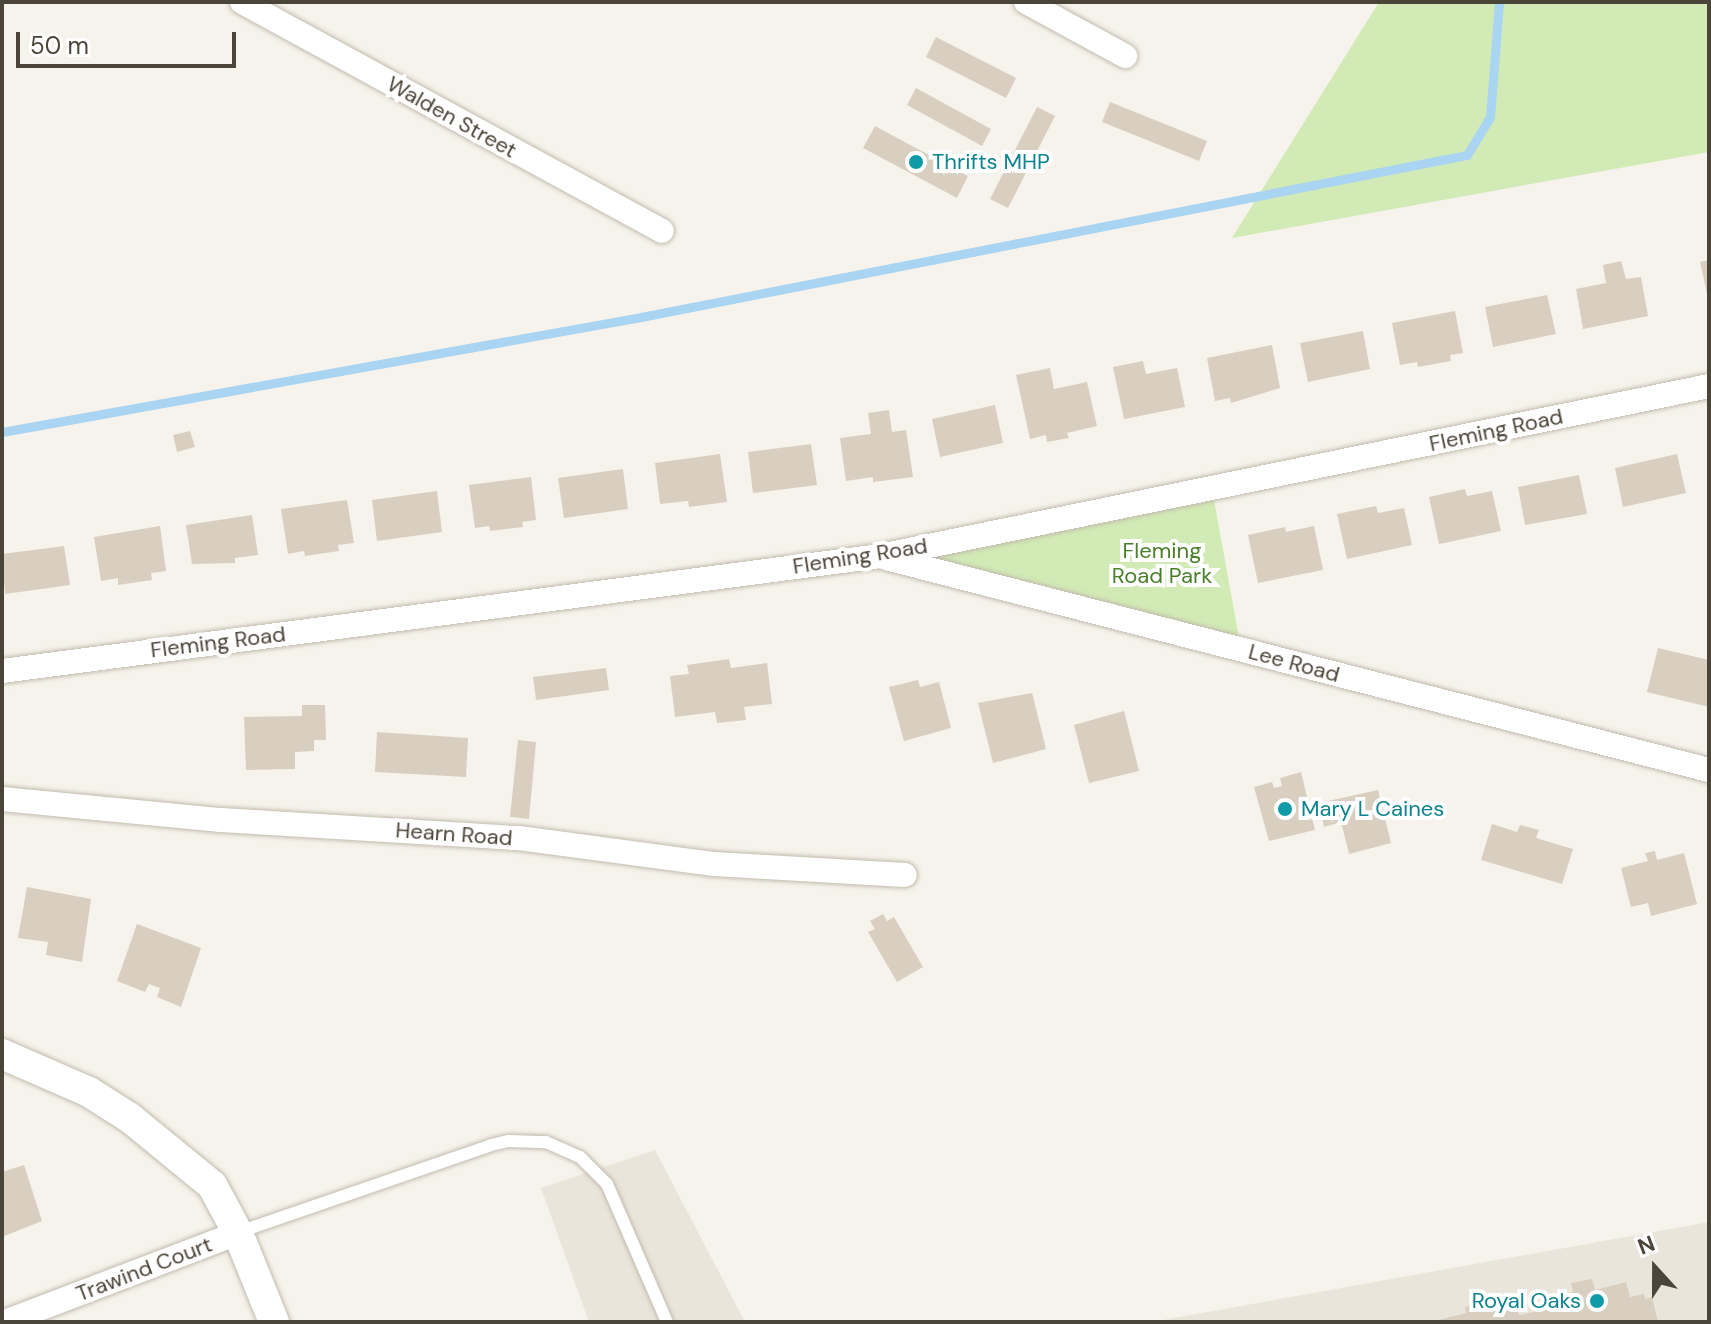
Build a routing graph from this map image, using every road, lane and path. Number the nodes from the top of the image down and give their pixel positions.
1 (242, 2) edge
2 (1026, 2) edge
3 (1125, 56) dead end
4 (662, 231) dead end
5 (1709, 386) edge
6 (880, 556) junction
7 (2, 671) edge
8 (1709, 770) edge
9 (2, 799) edge
10 (905, 875) dead end
11 (2, 1054) edge
12 (238, 1233) junction
13 (5, 1322) edge
14 (274, 1322) edge
15 (667, 1322) edge

1 - 4 street, Walden Street
2 - 3 street
5 - 6 street, Fleming Road
6 - 7 street, Fleming Road
6 - 8 street, Lee Road
9 - 10 street, Hearn Road
11 - 12 street
12 - 13 street, Trawind Court
12 - 14 street
12 - 15 lane

